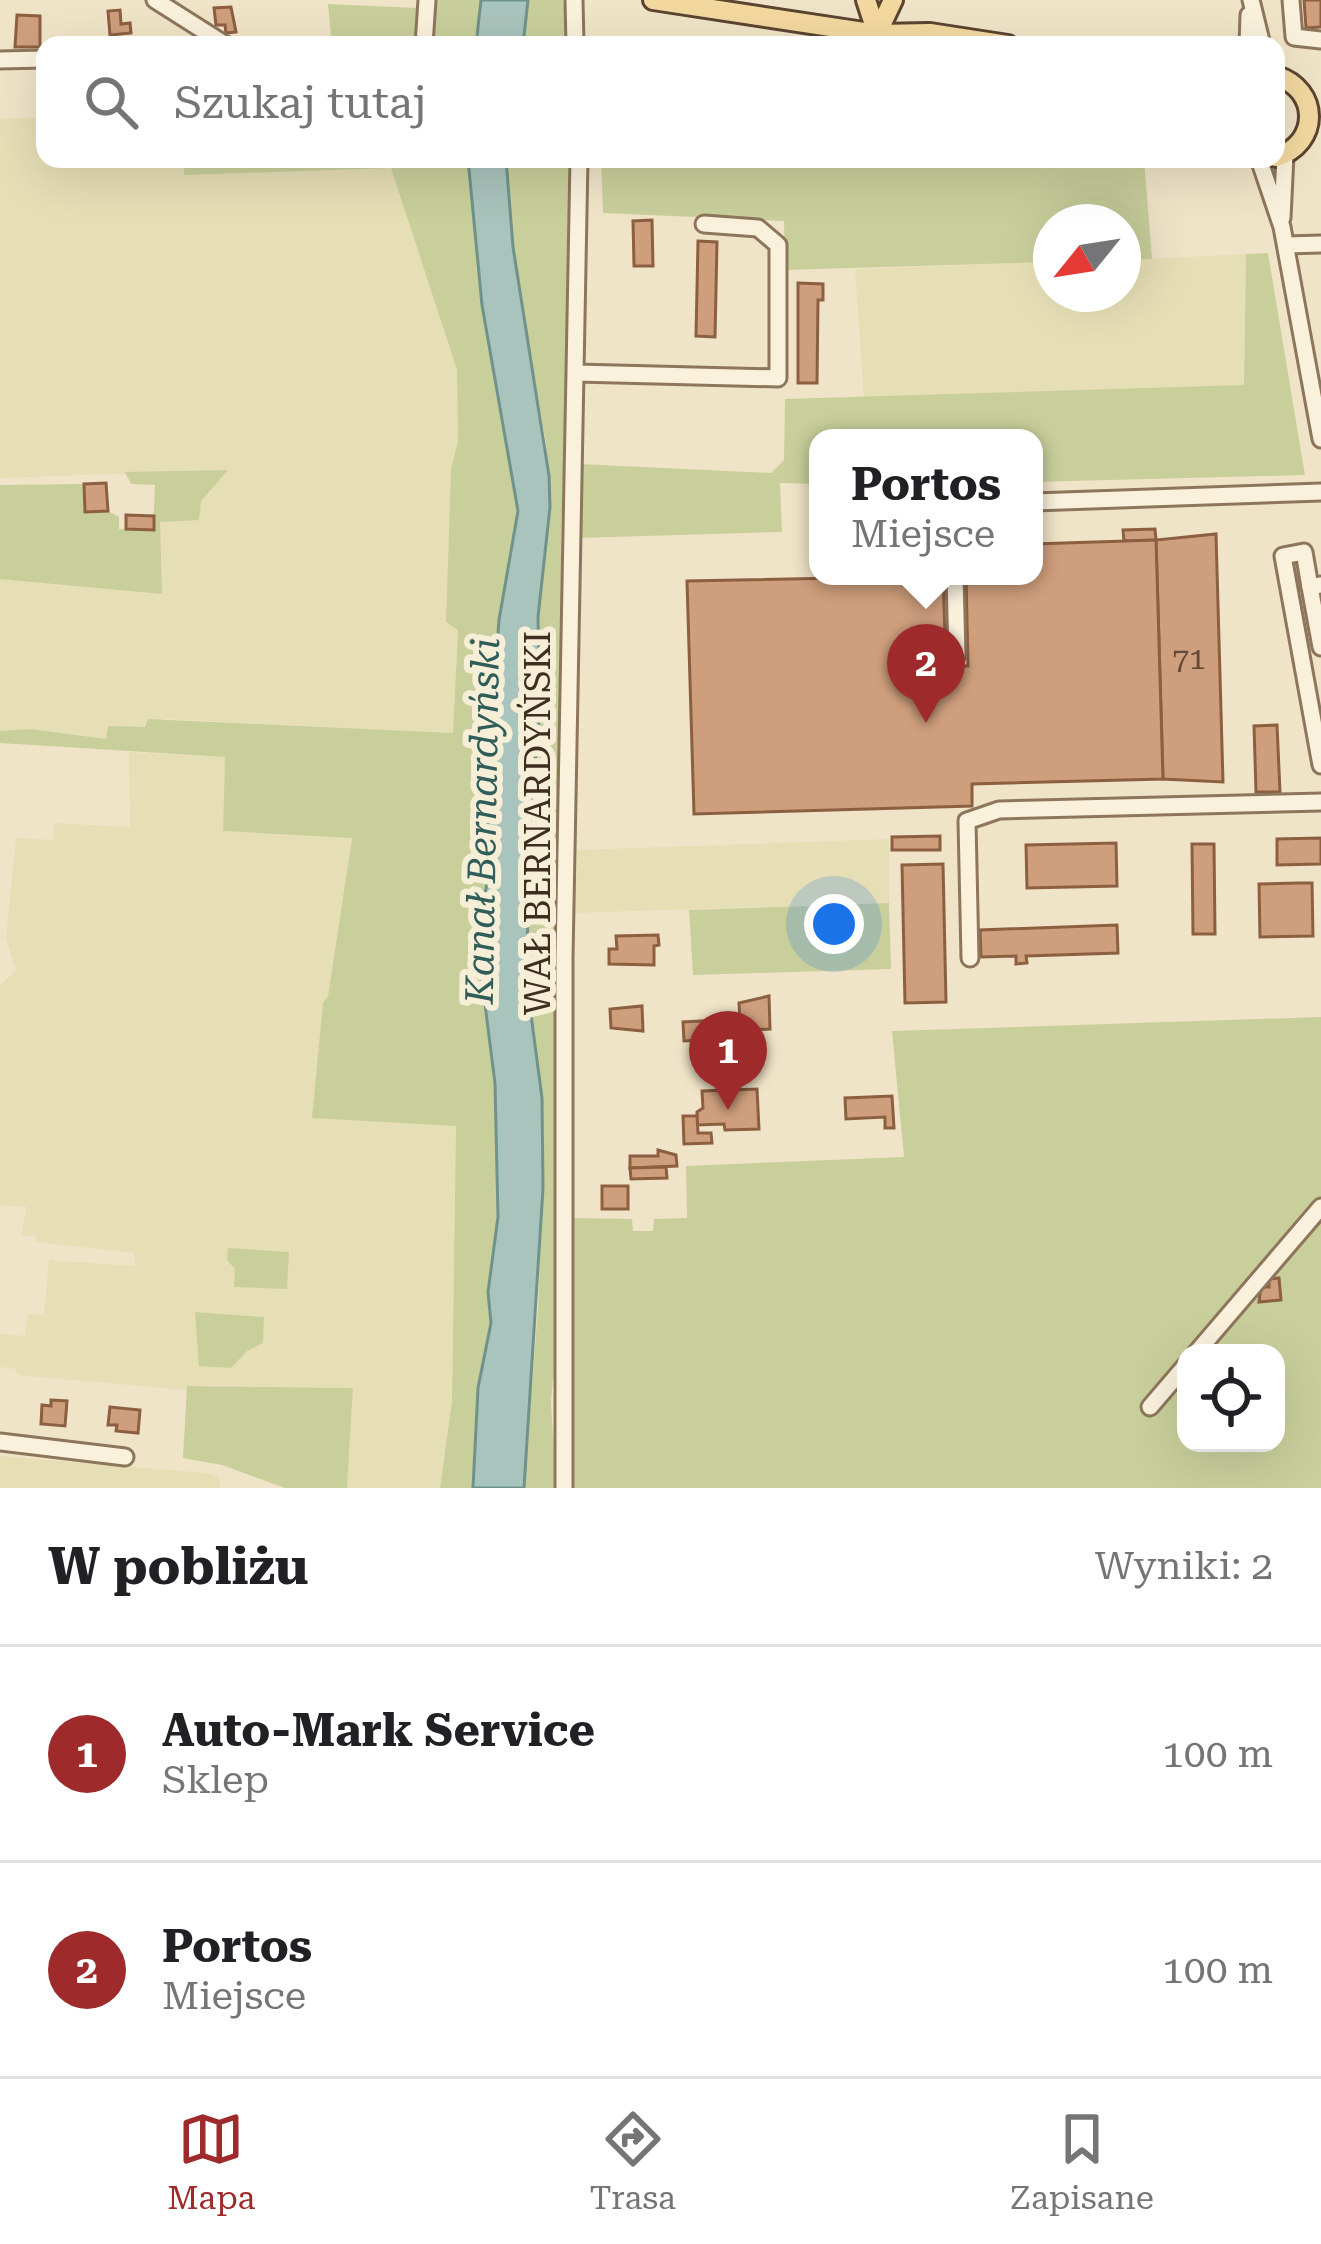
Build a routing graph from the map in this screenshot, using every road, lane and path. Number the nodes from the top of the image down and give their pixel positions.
1 (155, 0) edge
2 (427, 0) edge
3 (574, 0) edge
4 (653, 0) edge
5 (866, 0) edge
6 (893, 0) edge
7 (1250, 0) edge
8 (1291, 0) edge
9 (877, 34) junction
10 (212, 36) edge
11 (425, 36) edge
12 (575, 36) edge
13 (881, 36) edge
14 (949, 36) edge
15 (1248, 36) edge
16 (1260, 36) edge
17 (1321, 40) edge
18 (36, 59) edge
19 (0, 60) edge
20 (1285, 80) edge
21 (1314, 100) edge
22 (1314, 130) edge
23 (1285, 153) edge
24 (579, 168) edge
25 (1262, 168) edge
26 (1280, 168) edge
27 (704, 224) dead end
28 (1282, 226) junction
29 (1321, 244) edge
30 (1286, 245) junction
31 (576, 373) junction
32 (1321, 440) edge
33 (1321, 492) edge
34 (1043, 502) edge
35 (955, 585) edge
36 (1315, 586) edge
37 (1321, 647) edge
38 (957, 655) dead end
39 (1320, 760) edge
40 (1321, 802) edge
41 (970, 958) dead end
42 (1321, 1208) edge
43 (1204, 1344) edge
44 (1177, 1376) edge
45 (1150, 1407) dead end
46 (0, 1442) edge
47 (125, 1457) dead end
48 (564, 1488) edge

1 - 10 street
2 - 11 street
3 - 12 street
4 - 9 main road
5 - 9 main road
6 - 9 main road
7 - 15 street
7 - 16 street
8 - 17 street
9 - 13 main road
9 - 14 main road
18 - 19 street
20 - 21 main road
21 - 22 main road
22 - 23 main road
24 - 31 street, WAŁ BERNARDYŃSKI
25 - 28 street
26 - 28 street
27 - 31 street
28 - 30 street
29 - 30 street
30 - 32 street
31 - 48 street, WAŁ BERNARDYŃSKI
33 - 34 street
35 - 38 street
36 - 37 street
36 - 39 street
40 - 41 street
42 - 43 street
44 - 45 street
46 - 47 street

